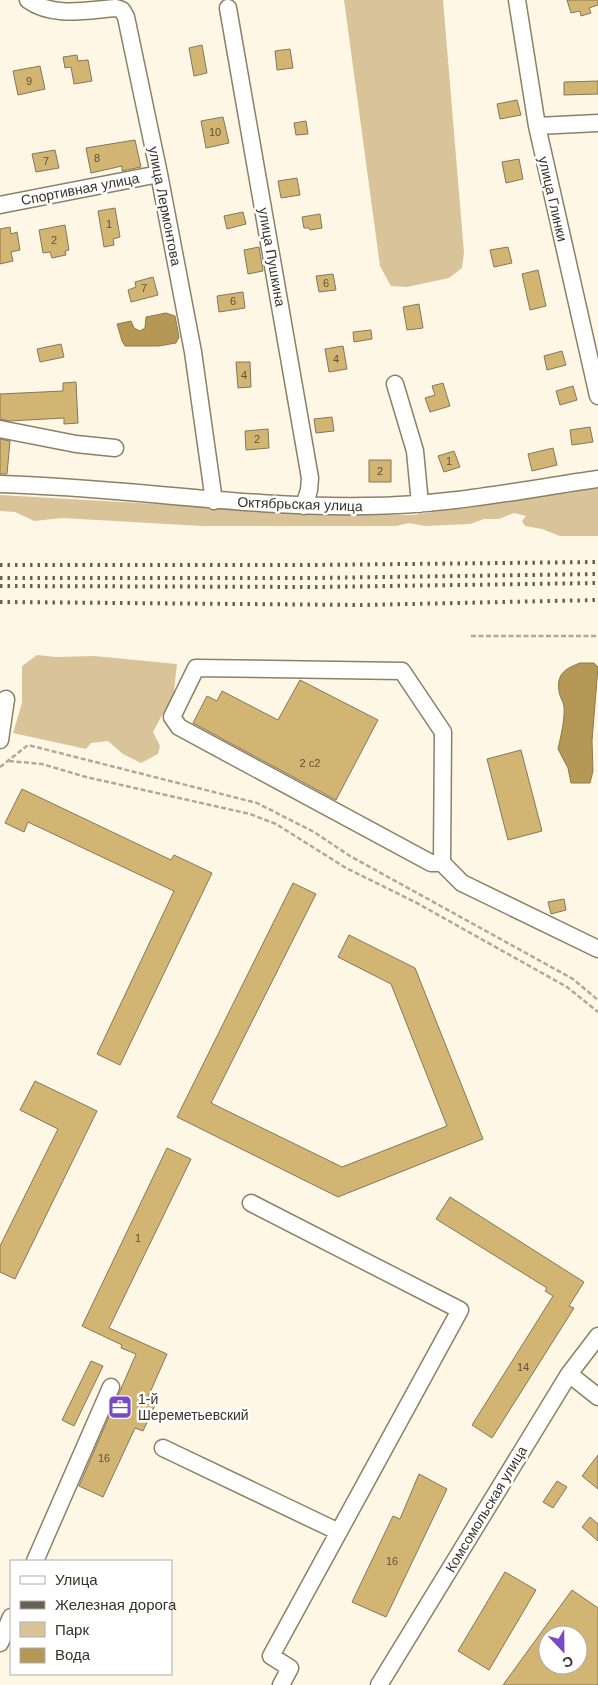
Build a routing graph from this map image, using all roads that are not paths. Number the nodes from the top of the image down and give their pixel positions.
1 (28, 0) edge
2 (517, 0) edge
3 (228, 8) dead end
4 (598, 123) edge
5 (537, 126) junction
6 (159, 174) junction
7 (0, 205) edge
8 (395, 384) dead end
9 (598, 396) edge
10 (0, 429) edge
11 (115, 448) dead end
12 (598, 479) edge
13 (0, 484) edge
14 (214, 501) junction
15 (420, 504) junction
16 (304, 506) junction
17 (6, 699) dead end
18 (0, 740) edge
19 (442, 863) junction
20 (598, 949) edge
21 (251, 1203) dead end
22 (598, 1336) edge
23 (569, 1374) junction
24 (111, 1387) dead end
25 (598, 1397) edge
26 (163, 1448) dead end
27 (339, 1532) junction
28 (35, 1560) edge
29 (10, 1619) edge
30 (0, 1642) edge
31 (281, 1685) edge
32 (379, 1685) edge

1 - 6 street, улица Лермонтова
2 - 5 street, улица Глинки
3 - 16 street, улица Пушкина
4 - 5 street
5 - 9 street, улица Глинки
6 - 7 street, Спортивная улица
6 - 14 street, улица Лермонтова
8 - 15 street
10 - 11 street
12 - 15 street, Октябрьская улица
13 - 14 street, Октябрьская улица
14 - 16 street, Октябрьская улица
15 - 16 street, Октябрьская улица
17 - 18 street
19 - 19 street
19 - 20 street
21 - 27 street
22 - 23 street, Комсомольская улица
23 - 25 street
23 - 32 street, Комсомольская улица
24 - 28 street
26 - 27 street
27 - 31 street
29 - 30 street

